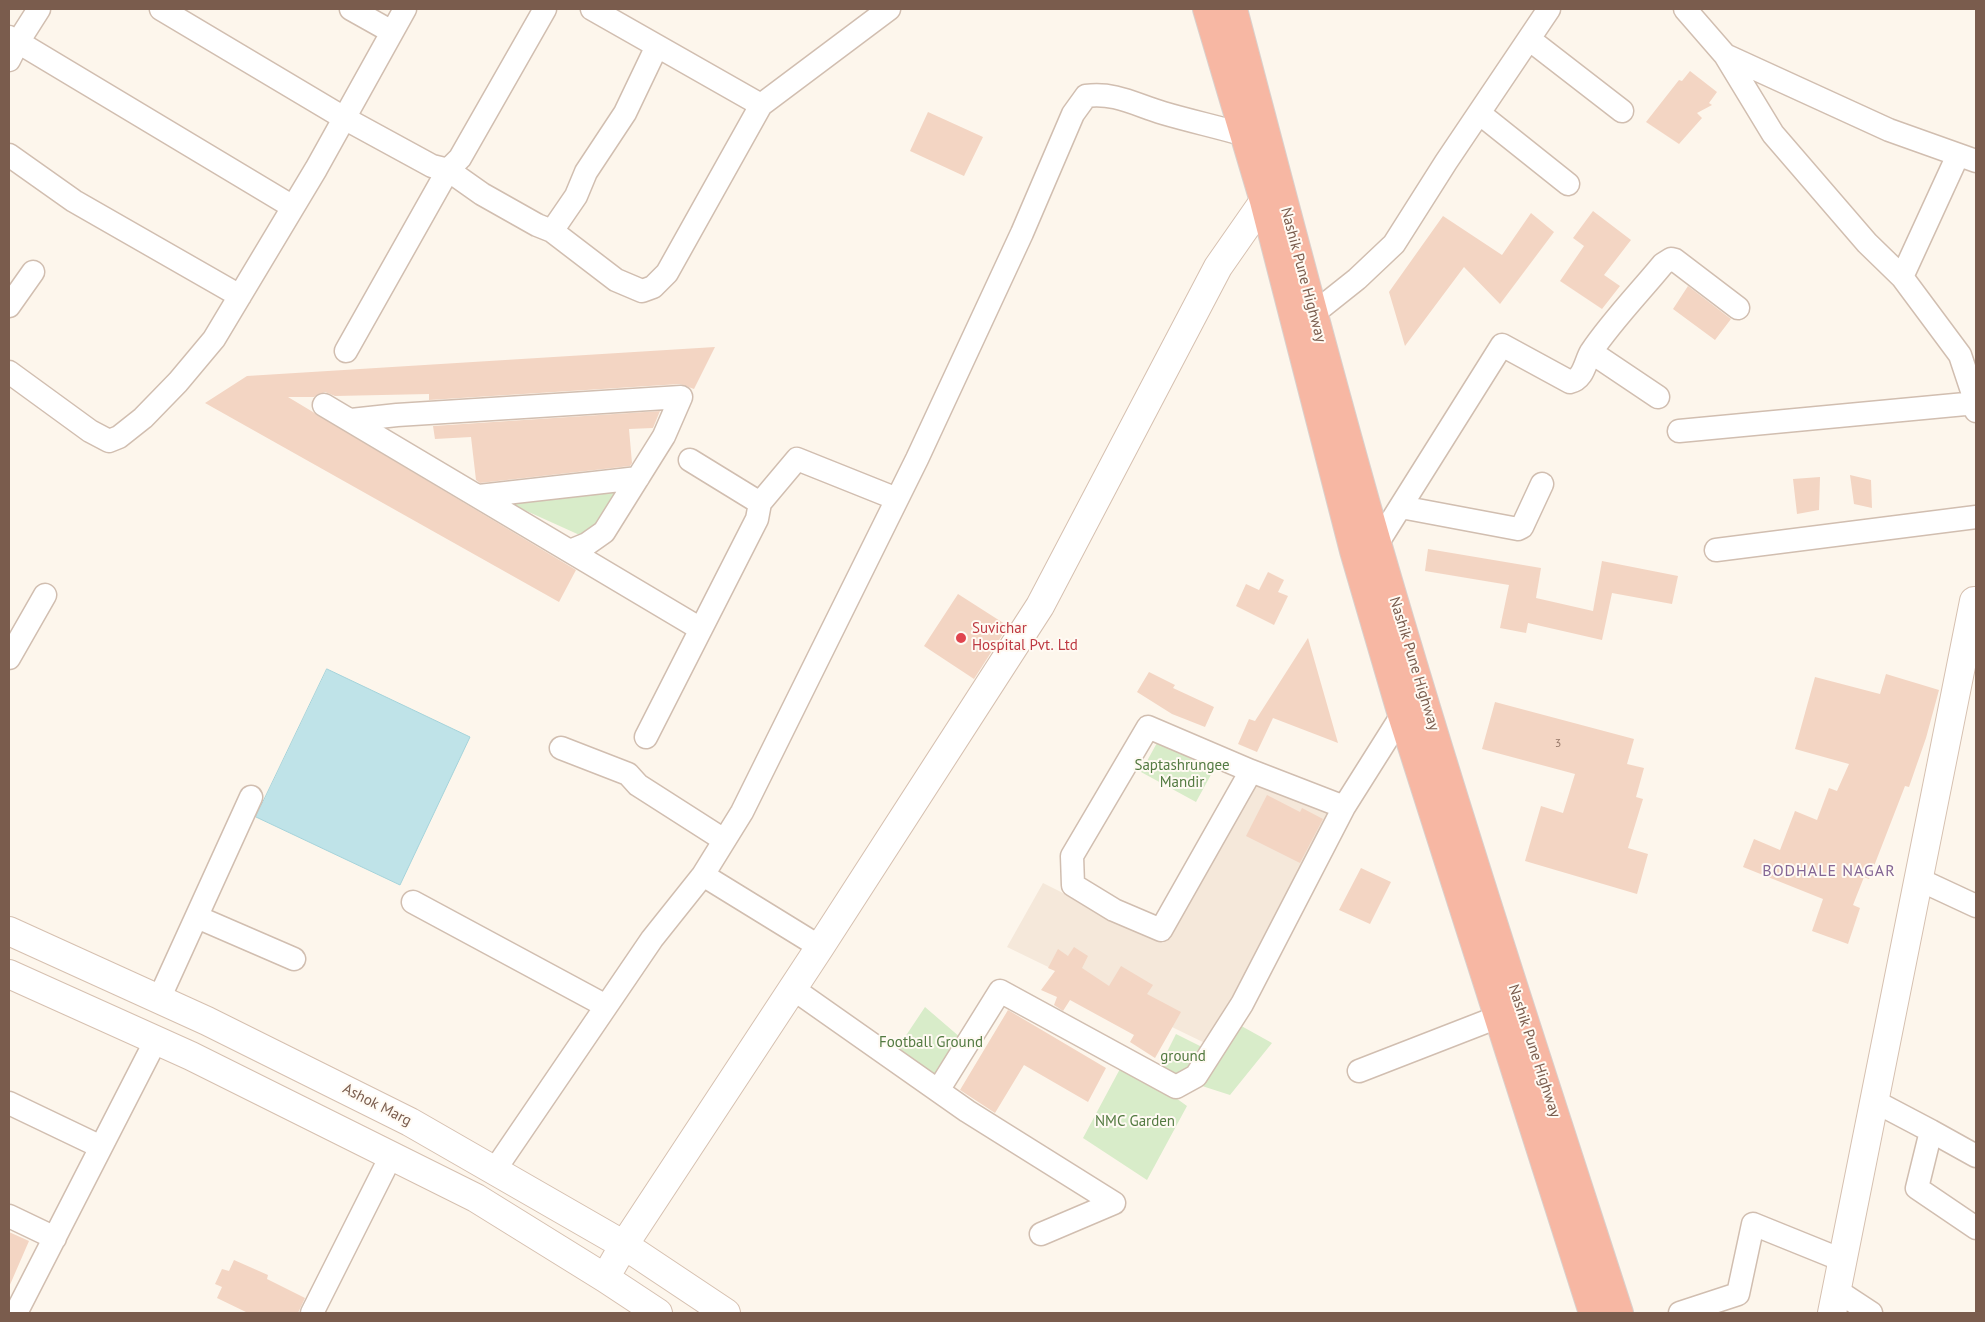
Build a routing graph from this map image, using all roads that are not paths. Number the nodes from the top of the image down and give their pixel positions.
1 (38, 9) edge
2 (161, 9) edge
3 (352, 9) edge
4 (404, 9) edge
5 (545, 9) edge
6 (592, 9) edge
7 (889, 9) edge
8 (1207, 9) edge
9 (1232, 9) edge
10 (1549, 9) edge
11 (1685, 9) edge
12 (392, 32) junction
13 (1528, 39) junction
14 (12, 46) edge
15 (656, 46) junction
16 (1725, 55) junction
17 (761, 105) junction
18 (1622, 111) dead end
19 (1479, 112) junction
20 (344, 118) junction
21 (1255, 132) junction
22 (9, 155) edge
23 (1967, 158) edge
24 (448, 170) junction
25 (1568, 184) dead end
26 (1264, 201) junction
27 (293, 207) junction
28 (552, 231) junction
29 (33, 272) dead end
30 (1902, 277) junction
31 (240, 296) junction
32 (9, 306) edge
33 (1738, 308) dead end
34 (1313, 314) junction
35 (346, 351) dead end
36 (1591, 352) junction
37 (9, 372) edge
38 (1974, 391) edge
39 (1658, 397) dead end
40 (324, 405) dead end
41 (1976, 411) edge
42 (350, 420) junction
43 (1679, 431) dead end
44 (690, 460) dead end
45 (638, 478) junction
46 (1542, 484) dead end
47 (479, 496) junction
48 (897, 499) junction
49 (760, 503) junction
50 (1401, 507) junction
51 (1976, 517) edge
52 (1377, 544) junction
53 (1716, 550) dead end
54 (570, 551) junction
55 (45, 595) dead end
56 (1976, 597) edge
57 (699, 628) junction
58 (9, 658) edge
59 (1402, 715) junction
60 (646, 737) dead end
61 (561, 748) dead end
62 (1251, 771) junction
63 (251, 797) dead end
64 (1344, 807) junction
65 (724, 840) junction
66 (703, 874) junction
67 (1918, 879) junction
68 (413, 902) dead end
69 (1976, 906) edge
70 (197, 917) junction
71 (9, 931) edge
72 (820, 947) junction
73 (294, 959) dead end
74 (9, 974) edge
75 (792, 988) junction
76 (159, 999) junction
77 (606, 1006) junction
78 (1498, 1017) junction
79 (156, 1040) junction
80 (1359, 1071) dead end
81 (939, 1089) junction
82 (1874, 1101) junction
83 (9, 1103) edge
84 (1931, 1131) junction
85 (101, 1147) junction
86 (391, 1156) junction
87 (1976, 1156) edge
88 (494, 1171) junction
89 (9, 1216) edge
90 (1976, 1228) edge
91 (1041, 1234) dead end
92 (55, 1238) junction
93 (624, 1245) junction
94 (1842, 1260) junction
95 (605, 1278) junction
96 (1834, 1302) edge
97 (16, 1313) edge
98 (312, 1313) edge
99 (658, 1313) edge
100 (726, 1313) edge
101 (1593, 1313) edge
102 (1619, 1313) edge
103 (1680, 1313) edge
104 (1872, 1313) edge

1 - 14 street
2 - 20 street
3 - 12 street
4 - 12 street
5 - 24 street
6 - 15 street
7 - 17 street
8 - 21 highway, Nashik Pune Highway
9 - 21 highway, Nashik Pune Highway
10 - 13 street
11 - 16 street
12 - 20 street
13 - 18 street
13 - 19 street
14 - 27 street
15 - 17 street
15 - 28 street
16 - 23 street
16 - 30 street
17 - 28 street
19 - 25 street
19 - 34 street
20 - 24 street
20 - 27 street
21 - 26 highway, Nashik Pune Highway
21 - 34 highway, Nashik Pune Highway
21 - 48 street
22 - 31 street
23 - 30 street
24 - 28 street
24 - 35 street
26 - 59 highway, Nashik Pune Highway
26 - 72 street
27 - 31 street
29 - 32 street
30 - 38 street
31 - 37 street
33 - 36 street
34 - 52 highway, Nashik Pune Highway
36 - 39 street
36 - 50 street
38 - 41 street
38 - 43 street
40 - 42 street
42 - 45 street
42 - 47 street
44 - 49 street
45 - 47 street
45 - 54 street
46 - 50 street
47 - 54 street
48 - 49 street
48 - 65 street
49 - 57 street
50 - 52 street
51 - 53 street
52 - 102 highway, Nashik Pune Highway
54 - 57 street
55 - 58 street
56 - 67 street
57 - 60 street
59 - 64 street
59 - 78 highway, Nashik Pune Highway
61 - 65 street
62 - 62 street
62 - 64 street
63 - 70 street
64 - 81 street
65 - 66 street
66 - 72 street
66 - 77 street
67 - 69 street
67 - 82 street
68 - 77 street
70 - 73 street
70 - 76 street
71 - 76 street, Ashok Marg
72 - 75 street
74 - 79 street
75 - 81 street
75 - 93 street
76 - 88 street, Ashok Marg
77 - 88 street
78 - 80 street
78 - 101 highway, Nashik Pune Highway
79 - 85 street
79 - 86 street
81 - 91 street
82 - 84 street
82 - 94 street
83 - 85 street
84 - 87 street
84 - 90 street
85 - 92 street
86 - 95 street
86 - 98 street
88 - 93 street, Ashok Marg
89 - 92 street
92 - 97 street
93 - 95 street
93 - 100 street, Ashok Marg
94 - 96 street
94 - 103 street
95 - 99 street
96 - 104 street

